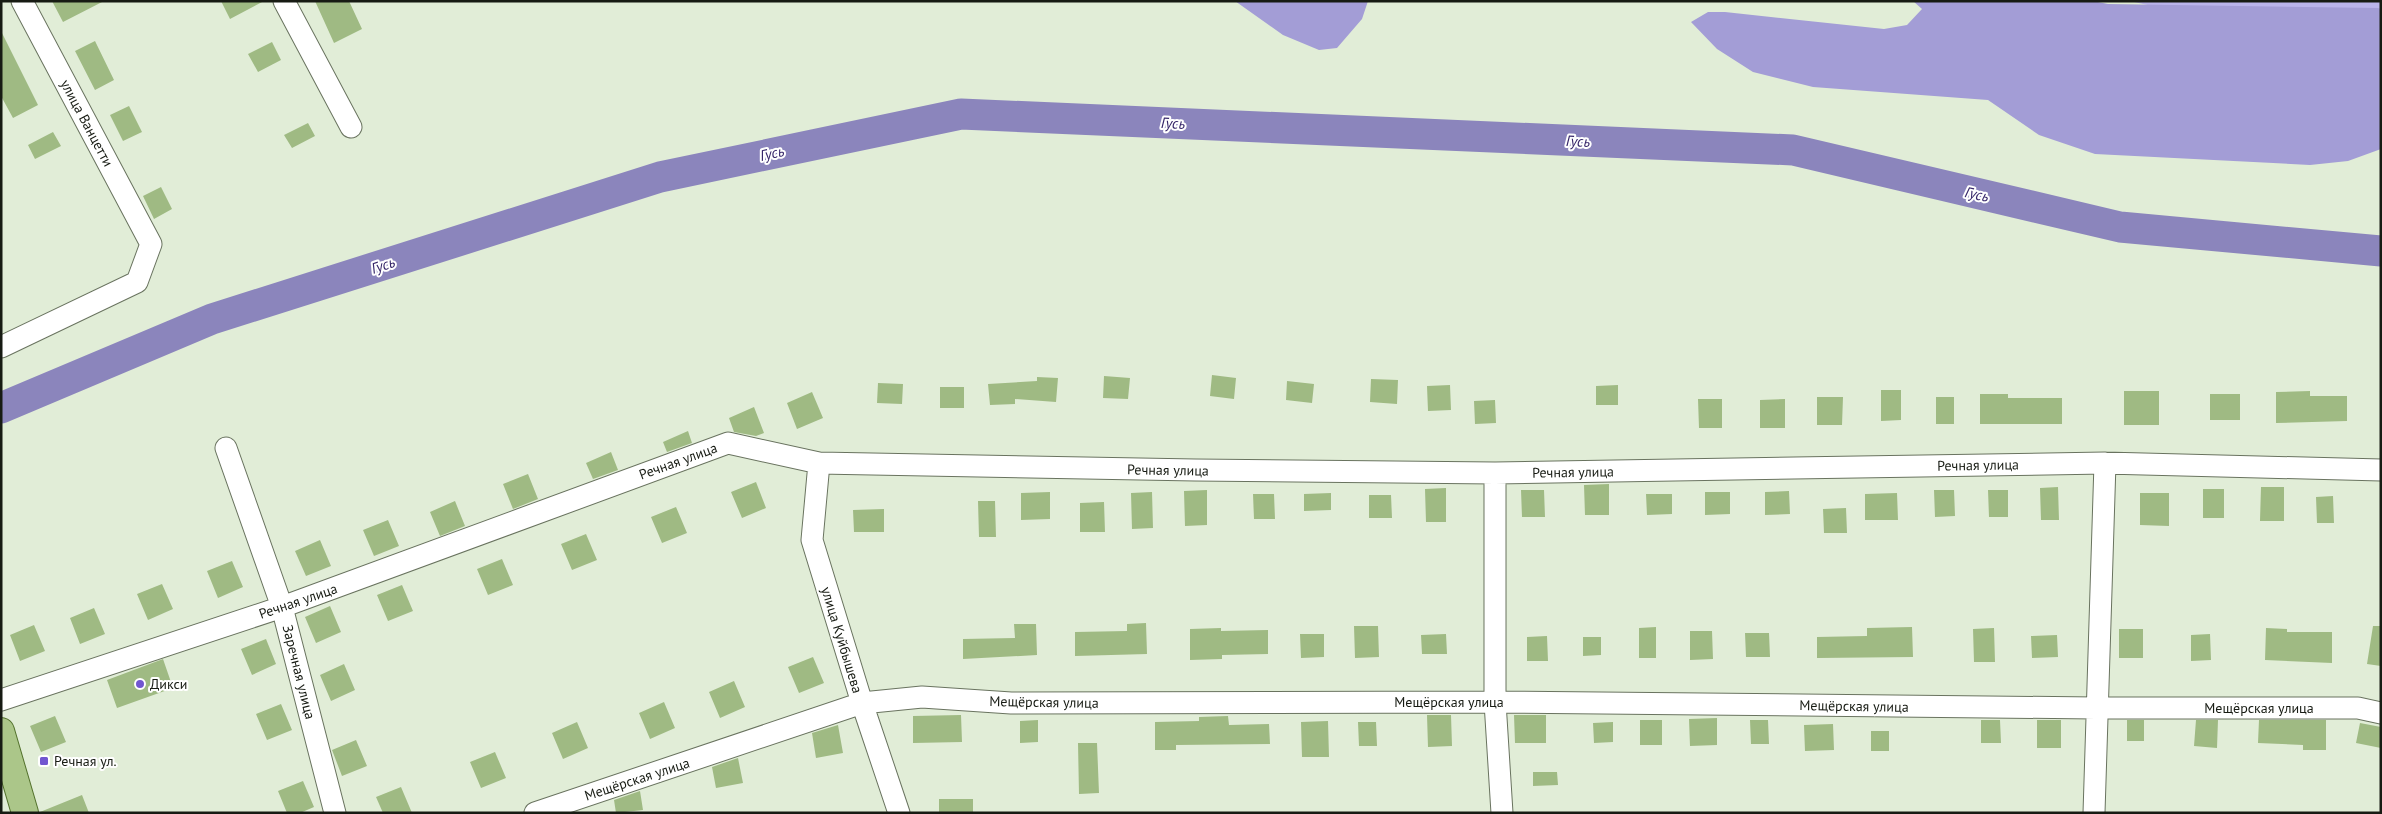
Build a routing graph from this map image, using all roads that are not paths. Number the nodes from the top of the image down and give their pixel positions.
1 (22, 1) edge
2 (284, 1) edge
3 (351, 127) dead end
4 (1, 347) edge
5 (226, 448) dead end
6 (819, 463) junction
7 (2105, 463) junction
8 (2381, 470) edge
9 (1495, 473) junction
10 (282, 607) junction
11 (1, 700) edge
12 (1495, 702) junction
13 (862, 703) junction
14 (2096, 708) junction
15 (2381, 713) edge
16 (3, 743) edge
17 (25, 813) edge
18 (335, 813) edge
19 (535, 813) edge
20 (899, 813) edge
21 (1502, 813) edge
22 (2094, 813) edge

1 - 4 street, улица Ванцетти
2 - 3 street
5 - 10 street, Заречная улица
6 - 9 street, Речная улица
6 - 10 street, Речная улица
6 - 13 street, улица Куйбышева
7 - 8 street, Речная улица
7 - 9 street, Речная улица
7 - 14 street
9 - 12 street
10 - 11 street, Речная улица
10 - 18 street, Заречная улица
12 - 13 street, Мещёрская улица
12 - 14 street, Мещёрская улица
12 - 21 street
13 - 19 street, Мещёрская улица
13 - 20 street, улица Куйбышева
14 - 15 street, Мещёрская улица
14 - 22 street
16 - 17 main road

